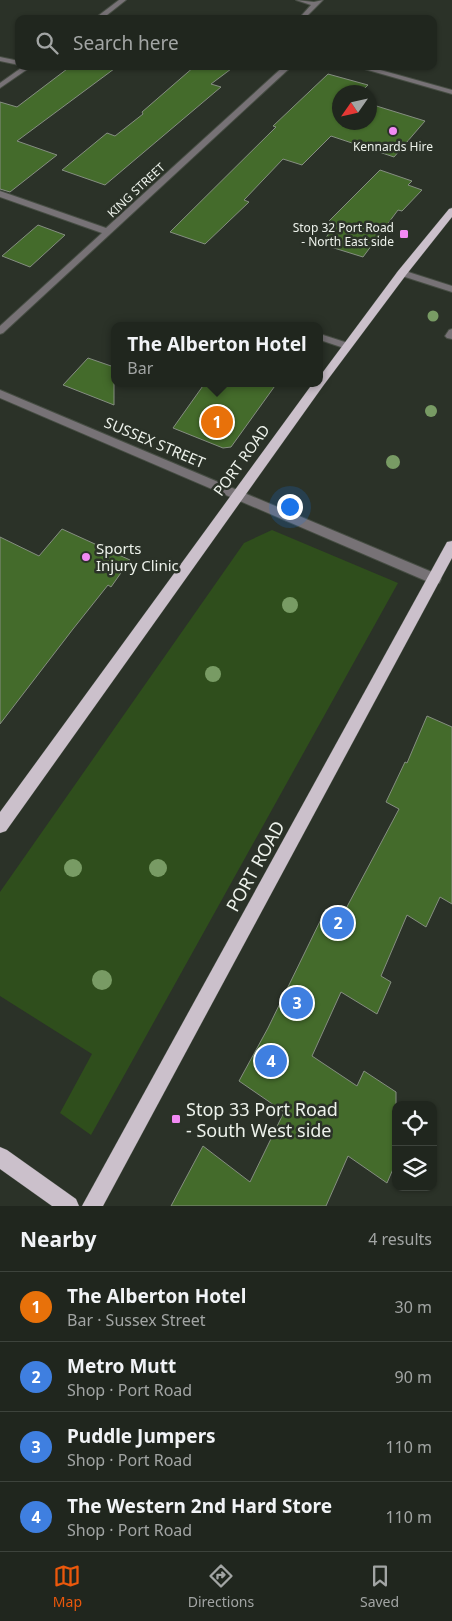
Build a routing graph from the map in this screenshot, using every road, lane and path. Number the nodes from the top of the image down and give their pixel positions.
1 (123, 0) edge
2 (299, 0) edge
3 (318, 2) edge
4 (102, 15) edge
5 (306, 15) edge
6 (0, 58) edge
7 (15, 62) edge
8 (23, 70) edge
9 (285, 70) edge
10 (372, 70) edge
11 (0, 86) edge
12 (452, 92) edge
13 (0, 194) edge
14 (452, 211) edge
15 (108, 232) junction
16 (402, 273) junction
17 (452, 289) edge
18 (0, 331) edge
19 (323, 338) edge
20 (347, 346) junction
21 (323, 378) edge
22 (316, 387) edge
23 (0, 394) edge
24 (237, 495) junction
25 (452, 546) edge
26 (435, 579) junction
27 (0, 825) edge
28 (0, 1157) edge
29 (69, 1206) edge
30 (92, 1206) edge

1 - 4 street
2 - 3 street
3 - 5 street
6 - 7 street
8 - 11 street
9 - 15 street, KING STREET
10 - 12 street
13 - 15 street
14 - 16 highway, PORT ROAD
15 - 18 street, KING STREET
16 - 17 street
16 - 20 highway, PORT ROAD
19 - 20 street
20 - 21 highway, PORT ROAD
22 - 24 highway, PORT ROAD
23 - 24 street, SUSSEX STREET
24 - 26 street, SUSSEX STREET
24 - 27 highway, PORT ROAD
25 - 26 highway, PORT ROAD
26 - 30 highway, PORT ROAD
28 - 29 highway

